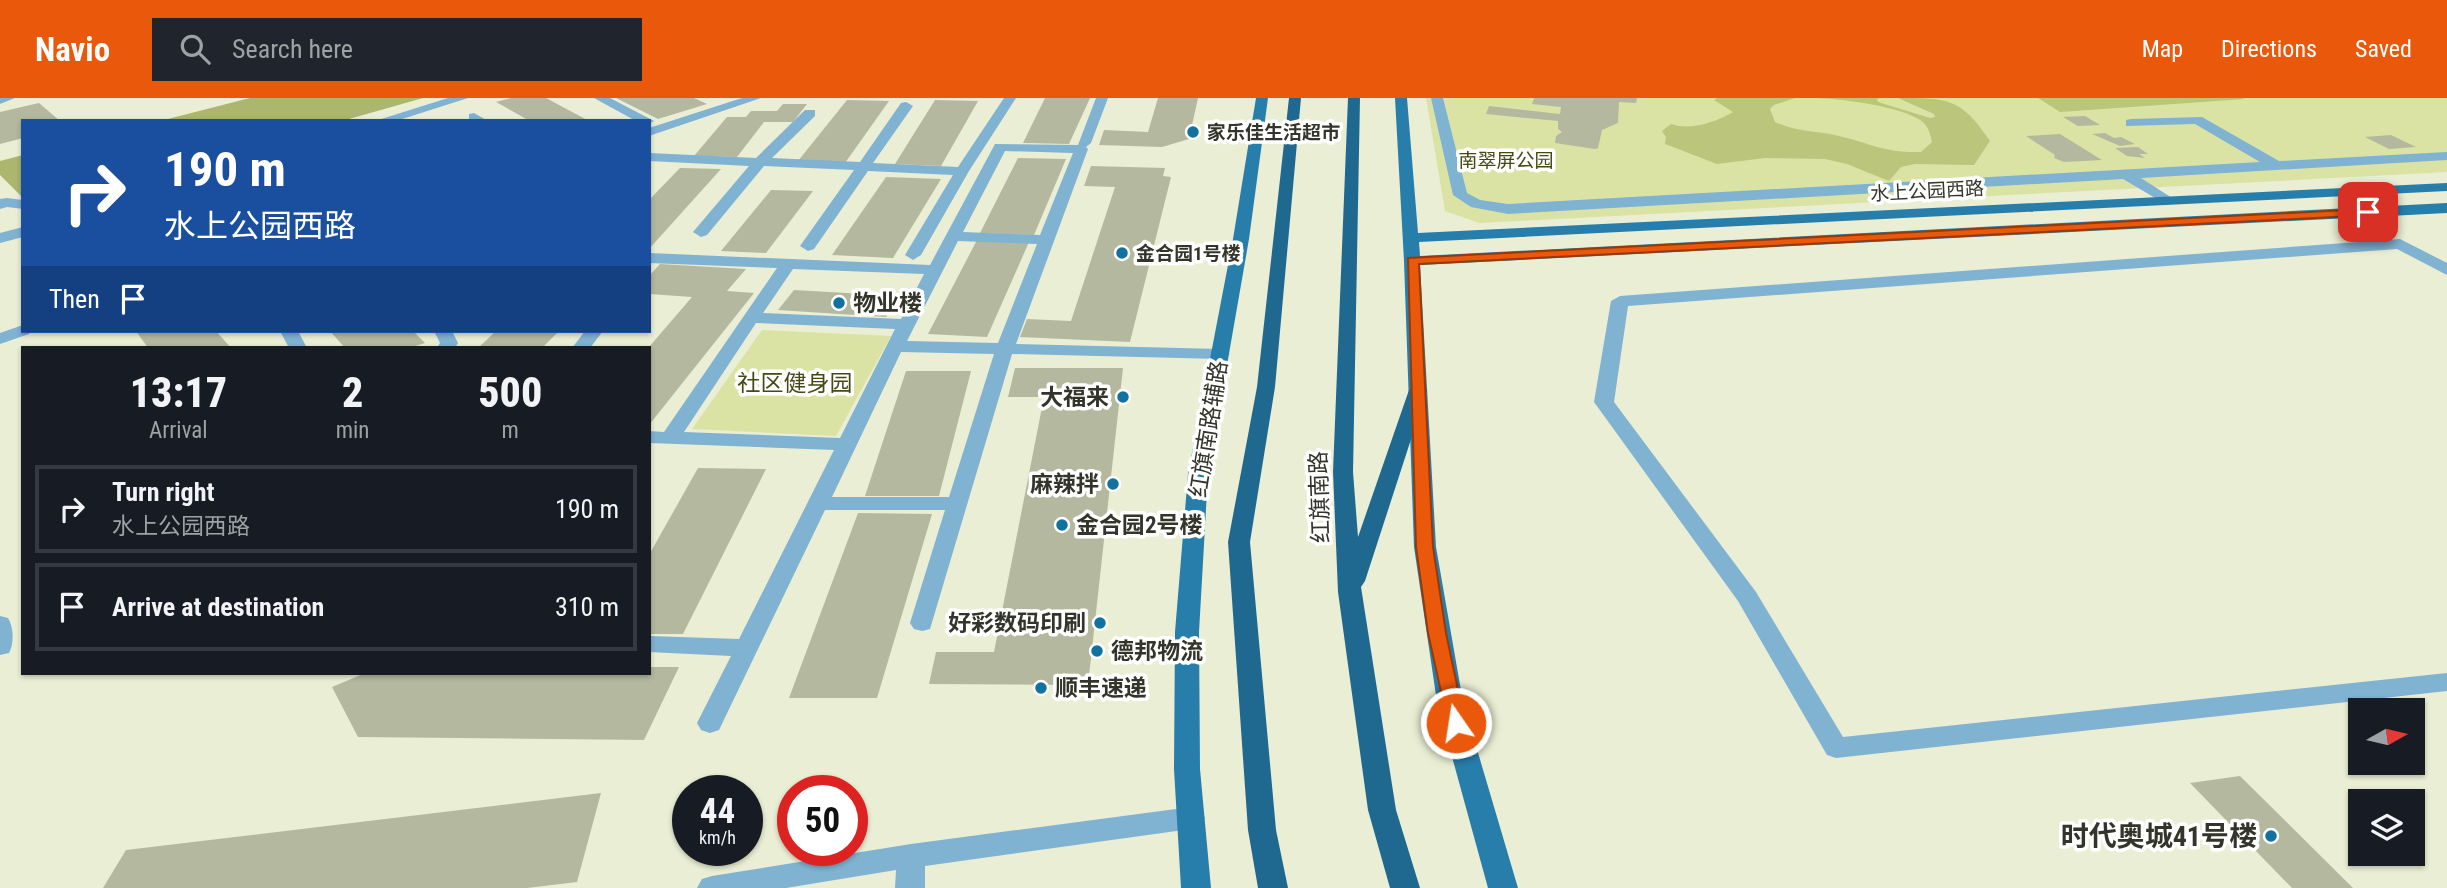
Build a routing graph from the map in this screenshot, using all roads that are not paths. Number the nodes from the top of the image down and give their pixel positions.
1 (9, 98) edge
2 (462, 98) edge
3 (600, 98) edge
4 (1010, 98) edge
5 (1102, 98) edge
6 (1262, 98) edge
7 (1295, 98) edge
8 (1354, 98) edge
9 (1401, 98) edge
10 (1437, 98) edge
11 (743, 99) edge
12 (0, 100) edge
13 (906, 106) dead end
14 (810, 113) dead end
15 (388, 119) edge
16 (640, 119) edge
17 (2131, 123) dead end
18 (652, 125) edge
19 (1084, 143) dead end
20 (2447, 156) edge
21 (652, 160) edge
22 (760, 162) junction
23 (2277, 166) junction
24 (863, 167) junction
25 (962, 171) junction
26 (2126, 174) junction
27 (2447, 187) edge
28 (2167, 201) junction
29 (0, 204) edge
30 (21, 205) edge
31 (2447, 208) edge
32 (701, 232) dead end
33 (21, 233) edge
34 (953, 236) junction
35 (0, 238) edge
36 (1046, 240) junction
37 (808, 246) dead end
38 (1411, 250) junction
39 (913, 255) dead end
40 (651, 258) edge
41 (788, 264) junction
42 (935, 270) junction
43 (2447, 270) edge
44 (751, 318) junction
45 (906, 324) junction
46 (21, 331) edge
47 (0, 339) edge
48 (895, 346) junction
49 (1005, 348) junction
50 (1221, 354) junction
51 (1418, 390) junction
52 (651, 437) edge
53 (670, 438) junction
54 (847, 444) junction
55 (817, 503) junction
56 (958, 504) junction
57 (1350, 593) junction
58 (922, 623) dead end
59 (0, 624) edge
60 (651, 644) edge
61 (0, 647) edge
62 (747, 648) junction
63 (2447, 682) edge
64 (710, 723) dead end
65 (1191, 818) junction
66 (911, 856) junction
67 (712, 888) edge
68 (910, 888) edge
69 (1196, 888) edge
70 (1273, 888) edge
71 (1405, 888) edge
72 (1503, 888) edge

1 - 12 street
2 - 15 street
3 - 16 street
4 - 25 street
5 - 19 street
6 - 50 main road, 红旗南路辅路
7 - 70 highway
8 - 57 highway, 红旗南路
9 - 38 main road
10 - 26 street
11 - 18 street
13 - 24 street
14 - 22 street
17 - 23 street
20 - 23 street
21 - 22 street
22 - 24 street
22 - 32 street
23 - 26 street
24 - 25 street
24 - 37 street
25 - 39 street
26 - 28 street
27 - 28 main road, 水上公园西路
28 - 38 main road, 水上公园西路
29 - 30 street
31 - 38 main road, 水上公园西路
33 - 35 street
34 - 36 street
34 - 36 street
34 - 42 street
36 - 49 street
38 - 51 main road
40 - 41 street
41 - 42 street
41 - 44 street
42 - 45 street
43 - 63 street
44 - 45 street
44 - 53 street
45 - 48 street
46 - 47 street
48 - 49 street
48 - 54 street
49 - 50 street
49 - 56 street
50 - 65 main road, 红旗南路辅路
51 - 57 highway
51 - 72 main road
52 - 53 street
53 - 54 street
54 - 55 street
55 - 56 street
55 - 62 street
56 - 58 street
57 - 71 highway, 红旗南路
59 - 61 street
60 - 62 street
62 - 64 street
65 - 66 street
65 - 69 main road, 红旗南路辅路
66 - 67 street
66 - 68 street

